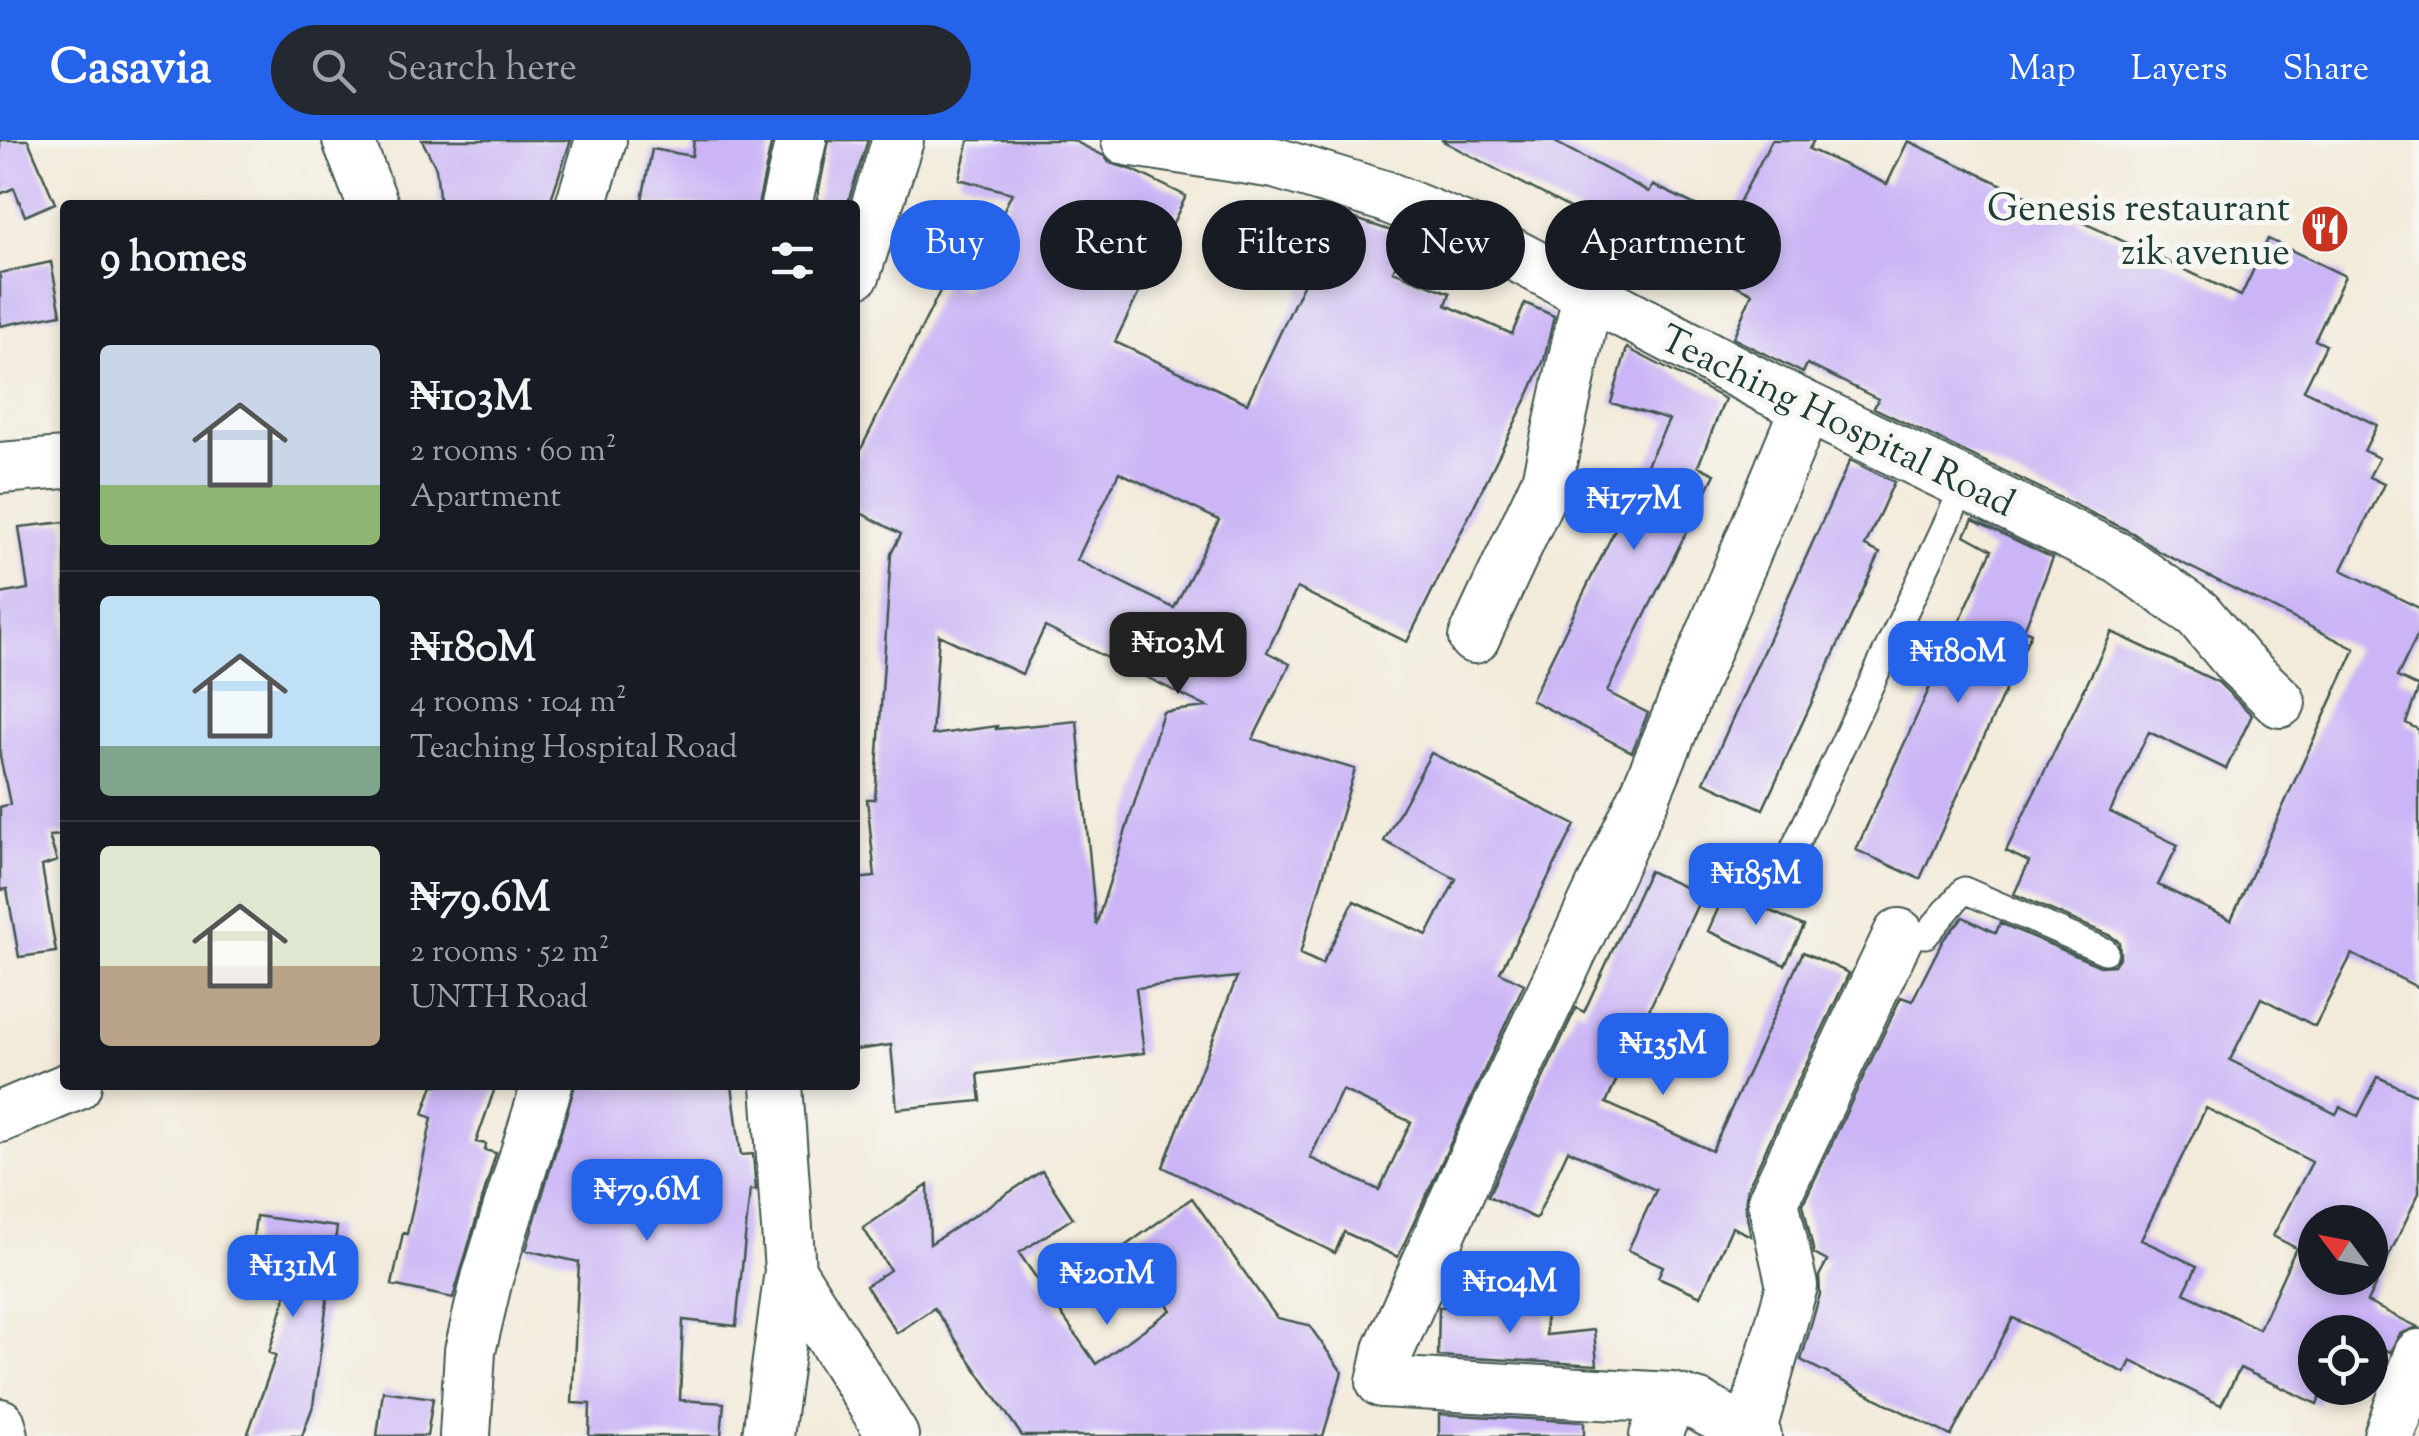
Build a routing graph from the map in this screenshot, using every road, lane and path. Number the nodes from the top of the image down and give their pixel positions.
1 (348, 140) edge
2 (602, 140) edge
3 (801, 140) edge
4 (898, 140) edge
5 (1127, 140) edge
6 (371, 200) edge
7 (584, 200) edge
8 (787, 200) edge
9 (860, 258) edge
10 (1588, 294) junction
11 (1806, 407) junction
12 (60, 463) edge
13 (0, 468) edge
14 (1965, 484) junction
15 (1474, 638) dead end
16 (2280, 702) dead end
17 (1786, 865) dead end
18 (1899, 934) joint
19 (2105, 951) dead end
20 (64, 1090) edge
21 (544, 1090) edge
22 (777, 1090) edge
23 (0, 1117) edge
24 (790, 1271) junction
25 (2419, 1356) edge
26 (1664, 1417) edge
27 (0, 1424) edge
28 (1753, 1434) edge
29 (3, 1436) edge
30 (465, 1436) edge
31 (768, 1436) edge
32 (893, 1436) edge
33 (2389, 1436) edge

1 - 6 street
2 - 7 street
3 - 8 street
4 - 9 street
5 - 10 street, Teaching Hospital Road
10 - 11 street, Teaching Hospital Road
10 - 15 street
11 - 14 street, Teaching Hospital Road
11 - 26 street
12 - 13 street
14 - 16 street, Teaching Hospital Road
14 - 17 lane
18 - 19 lane
18 - 28 street
20 - 23 street
21 - 30 street
22 - 24 street
24 - 31 street
24 - 32 street
25 - 33 street
26 - 28 street
27 - 29 street

